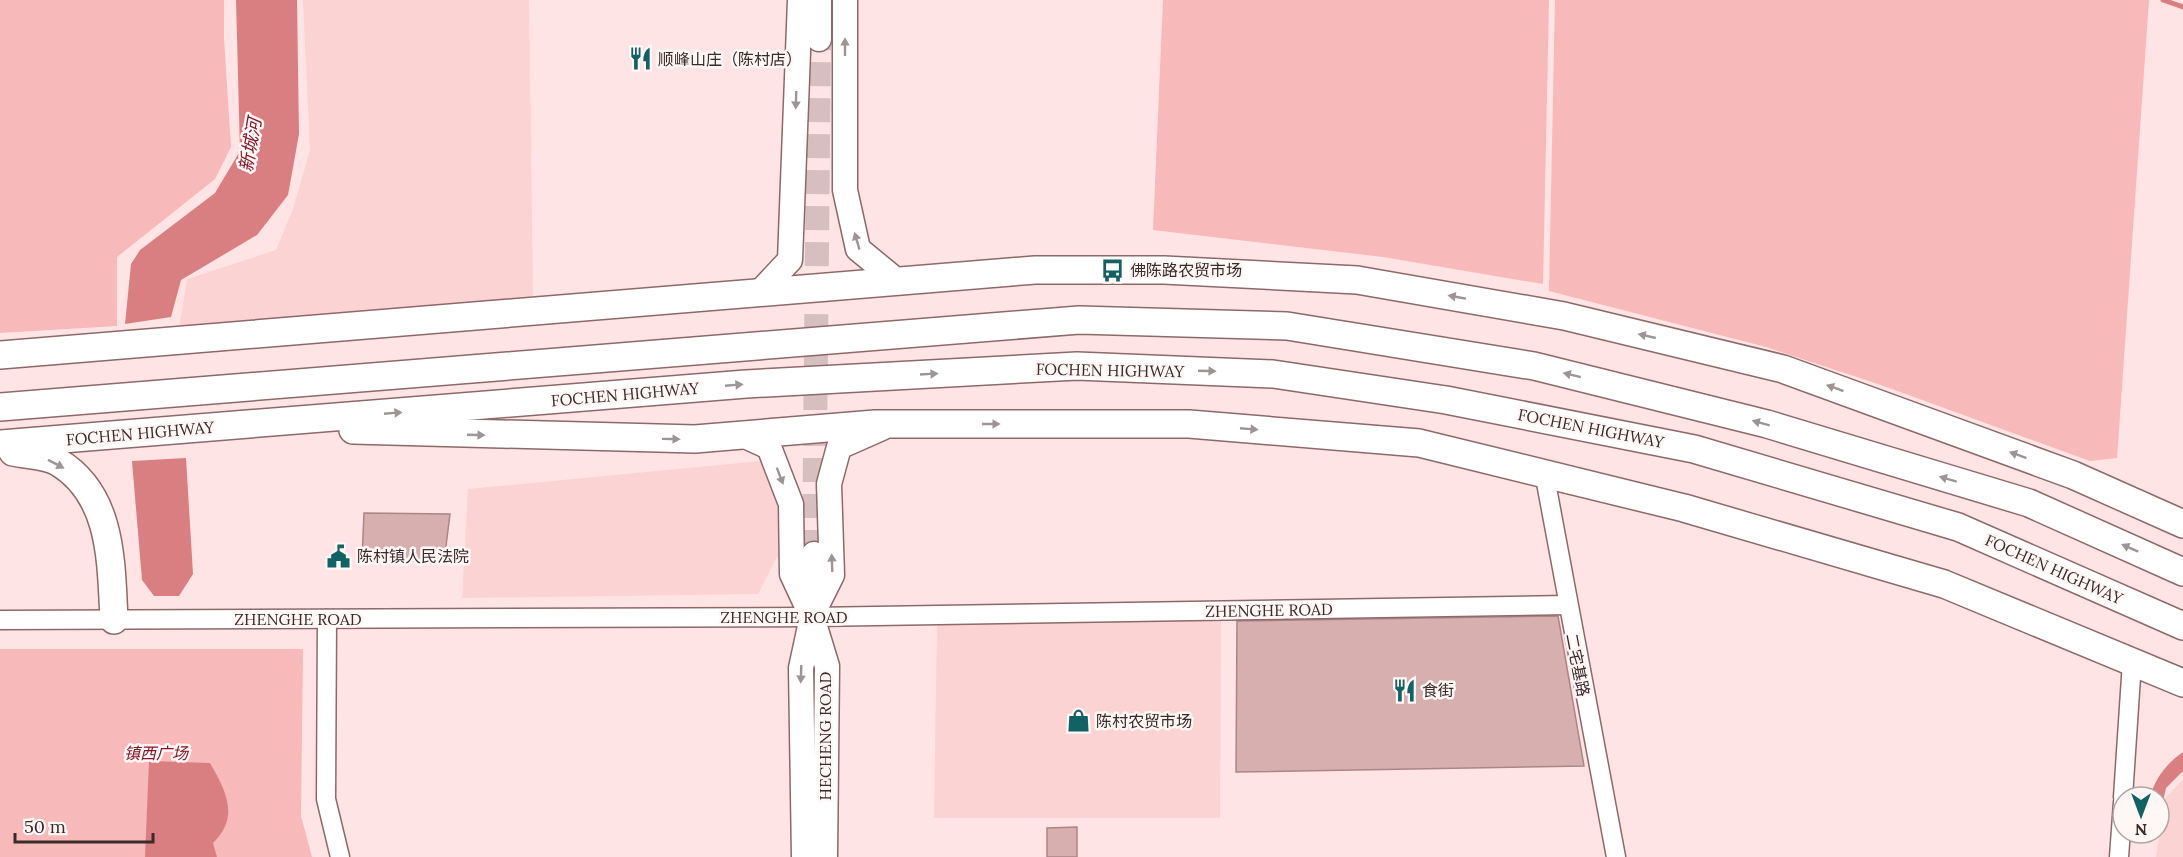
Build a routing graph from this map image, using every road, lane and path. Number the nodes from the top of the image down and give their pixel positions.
1 (800, 0) edge
2 (819, 0) edge
3 (845, 0) edge
4 (819, 39) tunnel mouth
5 (897, 281) junction
6 (760, 292) junction
7 (0, 355) edge
8 (0, 406) edge
9 (897, 424) junction
10 (229, 426) junction
11 (743, 435) junction
12 (0, 444) edge
13 (0, 449) edge
14 (1544, 472) junction
15 (2073, 475) junction
16 (2183, 524) edge
17 (2183, 537) edge
18 (814, 554) tunnel mouth
19 (2183, 572) edge
20 (1567, 605) junction
21 (812, 617) junction
22 (327, 619) junction
23 (0, 620) edge
24 (114, 620) junction
25 (2044, 625) junction
26 (2183, 626) edge
27 (2132, 662) junction
28 (2183, 665) edge
29 (2183, 683) edge
30 (2124, 785) edge
31 (340, 857) edge
32 (804, 857) edge
33 (825, 857) edge
34 (1616, 857) edge

1 -> 6 main road
2 - 4 main road
5 -> 3 main road
5 - 6 highway
15 -> 5 highway
6 - 7 highway
19 -> 8 highway
9 - 11 highway
9 -> 14 highway
21 -> 9 main road
10 -> 11 highway
10 - 12 highway, FOCHEN HIGHWAY
10 -> 26 highway, FOCHEN HIGHWAY
11 -> 21 main road
13 -> 24 highway
14 - 20 street, 二宅基路
14 - 25 highway
15 - 16 highway
15 - 17 highway
18 - 21 main road, HECHENG ROAD
20 - 21 street, ZHENGHE ROAD
20 - 34 street, 二宅基路
21 - 22 street, ZHENGHE ROAD
21 -> 32 main road, HECHENG ROAD
21 - 33 main road, HECHENG ROAD
22 - 24 street, ZHENGHE ROAD
22 - 31 street
23 - 24 street, ZHENGHE ROAD
25 - 27 highway
25 - 28 highway
27 - 29 highway
27 - 30 street

